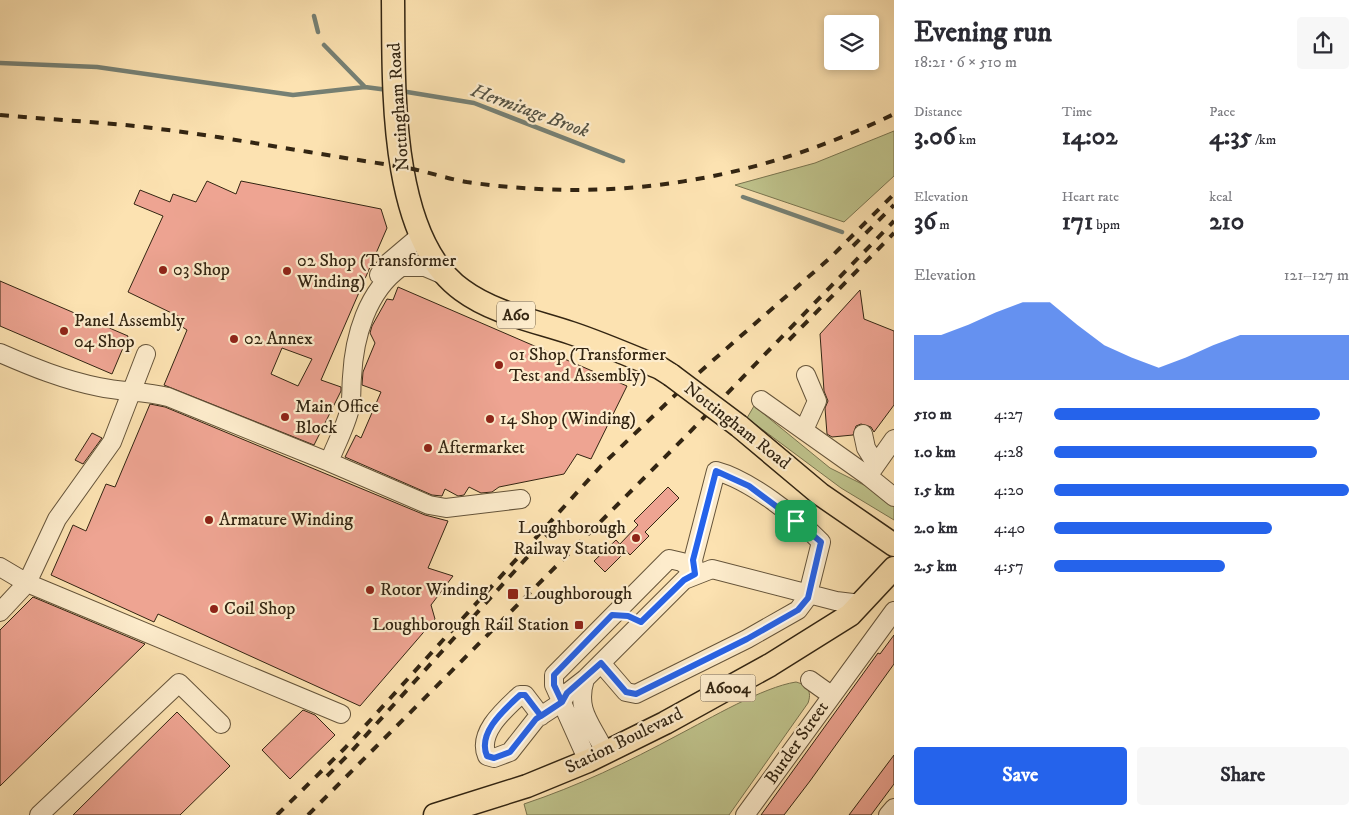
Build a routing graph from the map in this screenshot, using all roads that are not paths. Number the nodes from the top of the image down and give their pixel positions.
1 (393, 0) edge
2 (422, 235) junction
3 (447, 276) junction
4 (370, 303) junction
5 (0, 353) edge
6 (146, 354) dead end
7 (806, 375) dead end
8 (130, 393) junction
9 (762, 400) dead end
10 (804, 430) junction
11 (863, 434) dead end
12 (894, 439) edge
13 (329, 462) junction
14 (872, 470) junction
15 (894, 497) edge
16 (521, 499) dead end
17 (894, 545) edge
18 (0, 567) edge
19 (894, 568) edge
20 (695, 574) junction
21 (27, 583) junction
22 (809, 594) junction
23 (861, 604) junction
24 (894, 611) edge
25 (0, 612) edge
26 (612, 615) junction
27 (641, 622) junction
28 (604, 660) junction
29 (585, 679) junction
30 (810, 680) dead end
31 (831, 695) junction
32 (562, 702) junction
33 (341, 714) dead end
34 (541, 716) dead end
35 (221, 724) dead end
36 (597, 756) junction
37 (894, 808) edge
38 (39, 815) edge
39 (435, 815) edge
40 (745, 815) edge
41 (888, 815) edge

1 - 2 main road, Nottingham Road / A60
2 - 3 main road, Nottingham Road / A60
2 - 4 street
3 - 4 street
3 - 17 main road, Nottingham Road / A60, bridge
4 - 13 street
5 - 8 street
6 - 8 street
7 - 10 street
8 - 13 street
8 - 21 street
9 - 10 street
10 - 14 street
11 - 14 street
12 - 14 street
13 - 16 street
14 - 15 street
18 - 21 street
19 - 23 main road, Station Boulevard / A6004
20 - 22 street
20 - 22 street
20 - 26 street
20 - 27 street
21 - 25 street
21 - 33 street
22 - 23 street
22 - 28 street
23 - 36 main road, Station Boulevard / A6004
24 - 31 street, Burder Street
26 - 27 street
26 - 32 street
27 - 28 street
28 - 29 street
29 - 32 street
29 - 36 street
30 - 31 street, Burder Street
31 - 40 street, Burder Street
32 - 34 street
32 - 36 street
35 - 38 street
36 - 39 main road, Station Boulevard / A6004
37 - 41 street

